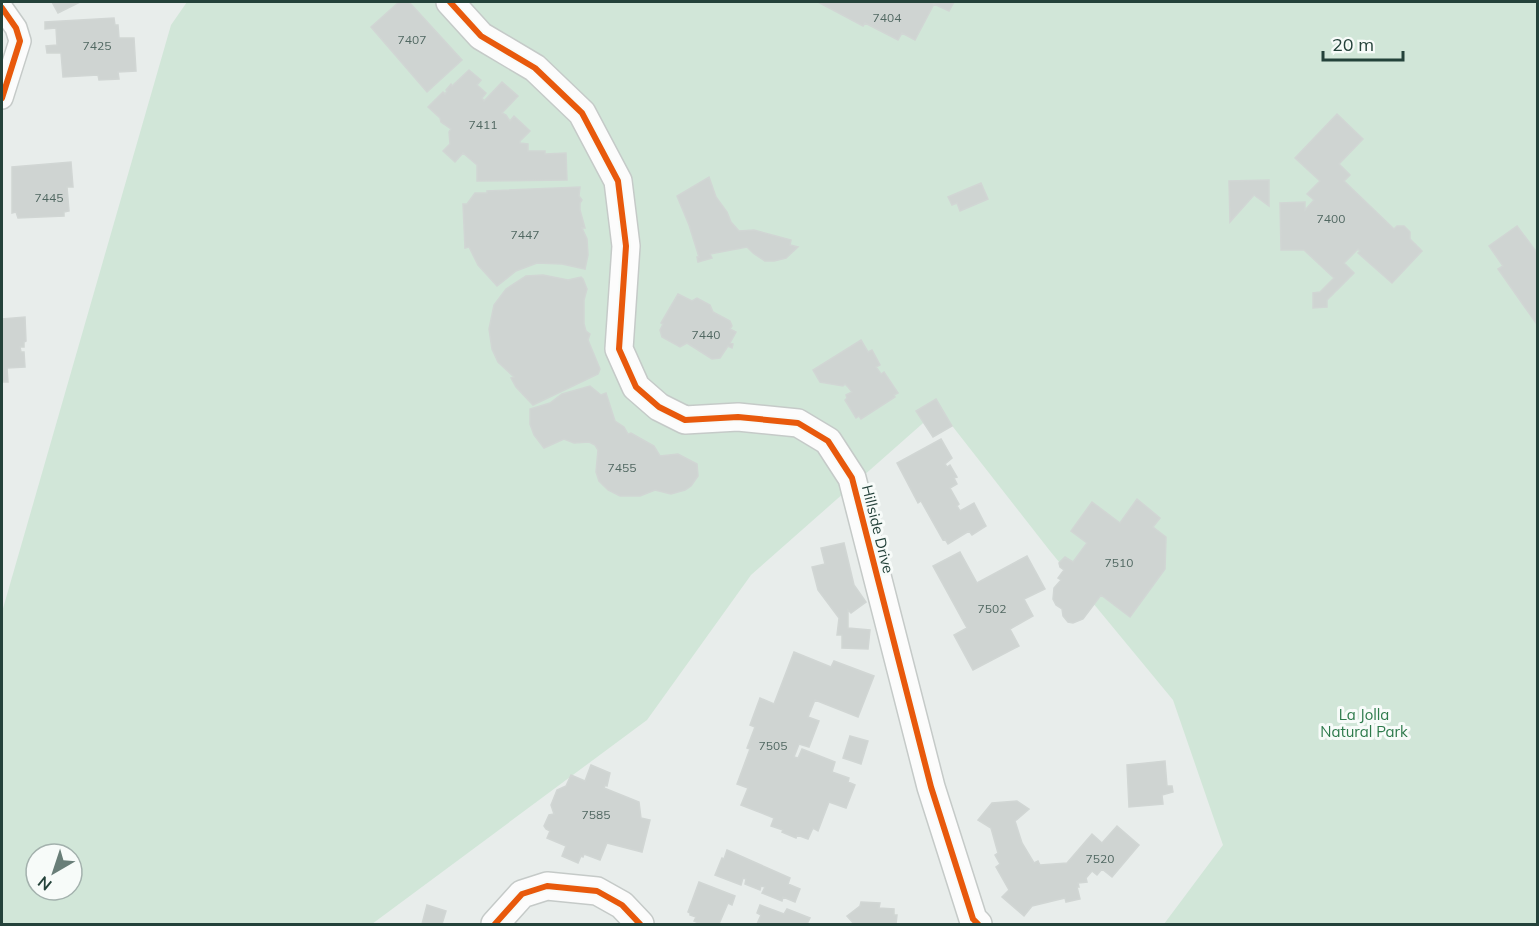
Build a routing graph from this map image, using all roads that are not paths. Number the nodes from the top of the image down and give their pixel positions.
1 (450, 2) edge
2 (2, 8) edge
3 (2, 98) edge
4 (495, 924) edge
5 (640, 924) edge
6 (978, 924) edge

1 - 6 street, Hillside Drive
2 - 3 street
4 - 5 street

